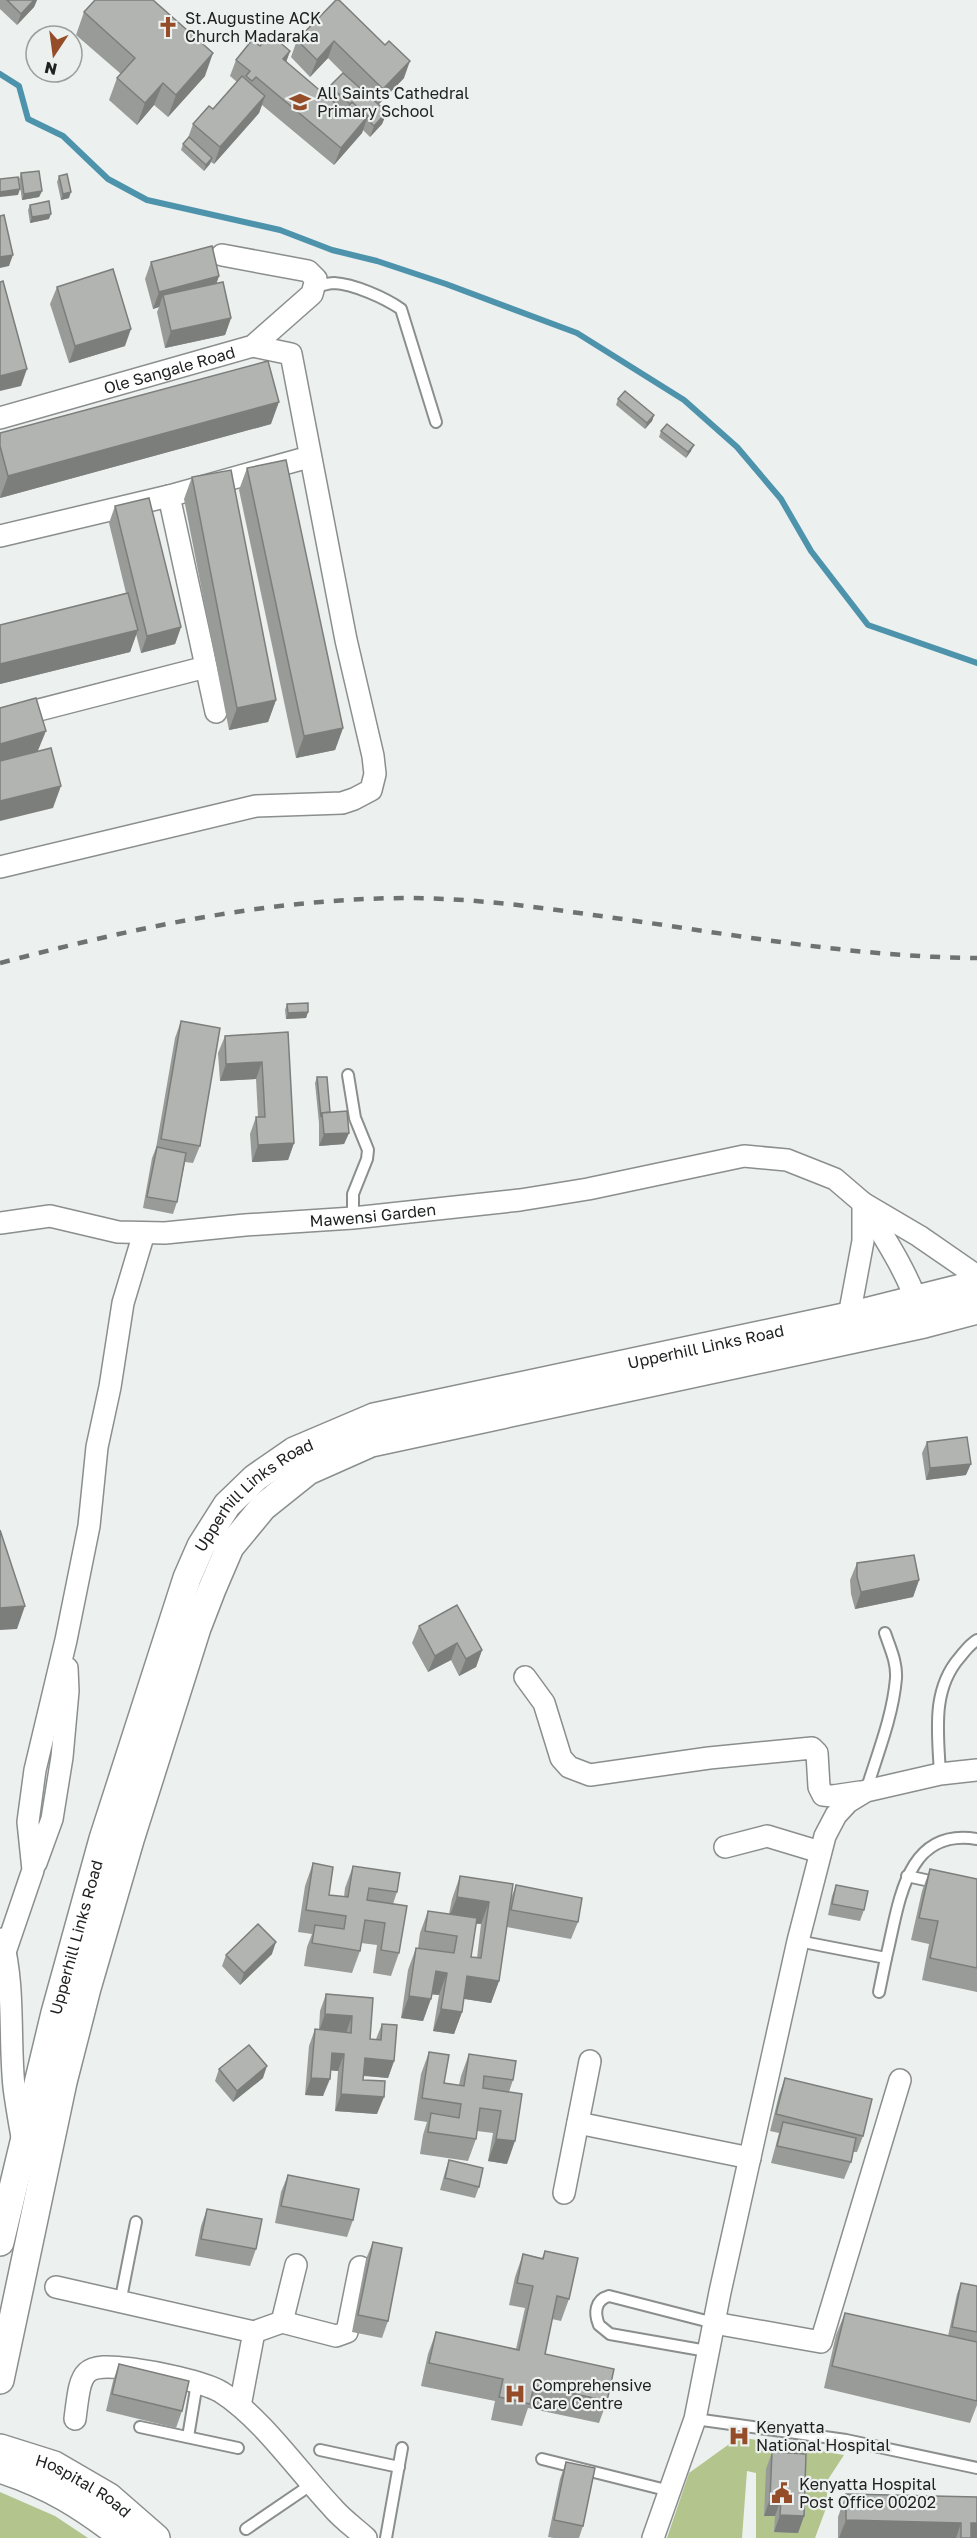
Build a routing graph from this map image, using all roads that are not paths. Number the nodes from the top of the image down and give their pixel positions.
1 (222, 255) dead end
2 (315, 287) junction
3 (253, 346) junction
4 (0, 418) edge
5 (436, 422) dead end
6 (309, 457) junction
7 (168, 496) junction
8 (0, 536) edge
9 (206, 667) junction
10 (216, 712) dead end
11 (0, 720) edge
12 (0, 867) edge
13 (348, 1075) dead end
14 (863, 1203) junction
15 (353, 1218) junction
16 (0, 1223) edge
17 (144, 1233) junction
18 (977, 1276) edge
19 (977, 1284) edge
20 (916, 1298) junction
21 (977, 1310) edge
22 (924, 1324) junction
23 (850, 1328) junction
24 (885, 1633) dead end
25 (977, 1641) edge
26 (525, 1677) dead end
27 (977, 1770) edge
28 (940, 1774) junction
29 (866, 1791) junction
30 (977, 1839) edge
31 (725, 1847) dead end
32 (820, 1852) junction
33 (907, 1876) junction
34 (954, 1887) edge
35 (798, 1941) junction
36 (3, 1942) edge
37 (886, 1958) junction
38 (879, 1992) dead end
39 (590, 2061) dead end
40 (900, 2080) dead end
41 (578, 2123) junction
42 (23, 2145) junction
43 (750, 2158) junction
44 (564, 2193) dead end
45 (4, 2208) edge
46 (36, 2216) junction
47 (136, 2222) dead end
48 (0, 2242) edge
49 (296, 2265) dead end
50 (360, 2267) dead end
51 (57, 2287) dead end
52 (120, 2303) junction
53 (282, 2322) junction
54 (714, 2323) junction
55 (254, 2332) junction
56 (707, 2351) junction
57 (0, 2380) edge
58 (197, 2383) junction
59 (240, 2406) junction
60 (75, 2419) dead end
61 (695, 2419) junction
62 (140, 2427) dead end
63 (0, 2430) edge
64 (188, 2437) junction
65 (238, 2448) dead end
66 (402, 2448) dead end
67 (320, 2450) dead end
68 (6, 2457) edge
69 (542, 2459) dead end
70 (399, 2467) junction
71 (977, 2468) edge
72 (312, 2484) junction
73 (670, 2491) junction
74 (246, 2529) dead end
75 (124, 2538) edge
76 (156, 2538) edge
77 (366, 2538) edge
78 (386, 2538) edge
79 (653, 2538) edge

1 - 2 street
2 - 3 street, Ole Sangale Road
2 - 5 lane
3 - 4 street, Ole Sangale Road
3 - 6 street
6 - 7 street
6 - 12 street
7 - 8 street
7 - 9 street
9 - 10 street
9 - 11 street
13 - 15 lane
14 - 15 street, Mawensi Garden
14 - 18 street
14 - 20 street
14 - 23 street
15 - 17 street, Mawensi Garden
16 - 17 street, Mawensi Garden
17 - 36 street
19 - 20 street, Upperhill Links Road
20 - 22 street
20 - 23 street, Upperhill Links Road
21 - 22 street, Upperhill Links Road
22 - 23 street, Upperhill Links Road
23 - 42 street, Upperhill Links Road
23 - 46 street, Upperhill Links Road
24 - 29 lane
25 - 28 lane
26 - 29 street
27 - 28 street
28 - 29 street
29 - 32 street
30 - 33 lane
31 - 32 street
32 - 35 street
33 - 34 lane
33 - 37 lane
35 - 37 lane
35 - 43 street
36 - 42 street
37 - 38 lane
39 - 41 street
40 - 54 street
41 - 43 street
41 - 44 street
42 - 45 street, Upperhill Links Road
43 - 54 street
45 - 46 street
45 - 48 street, Upperhill Links Road
46 - 57 street, Upperhill Links Road
47 - 52 lane
49 - 53 street
50 - 53 street
51 - 52 street
52 - 55 street
53 - 55 street
54 - 56 street
54 - 56 lane
55 - 59 street
56 - 61 street
58 - 59 street
58 - 60 street
58 - 64 lane
59 - 72 street
61 - 71 lane
61 - 73 street
62 - 64 lane
63 - 68 street
64 - 65 lane
66 - 70 lane
67 - 70 lane
68 - 75 street, Hospital Road
68 - 76 street, Hospital Road
69 - 73 lane
70 - 78 lane
72 - 74 lane
72 - 77 street
73 - 79 street

